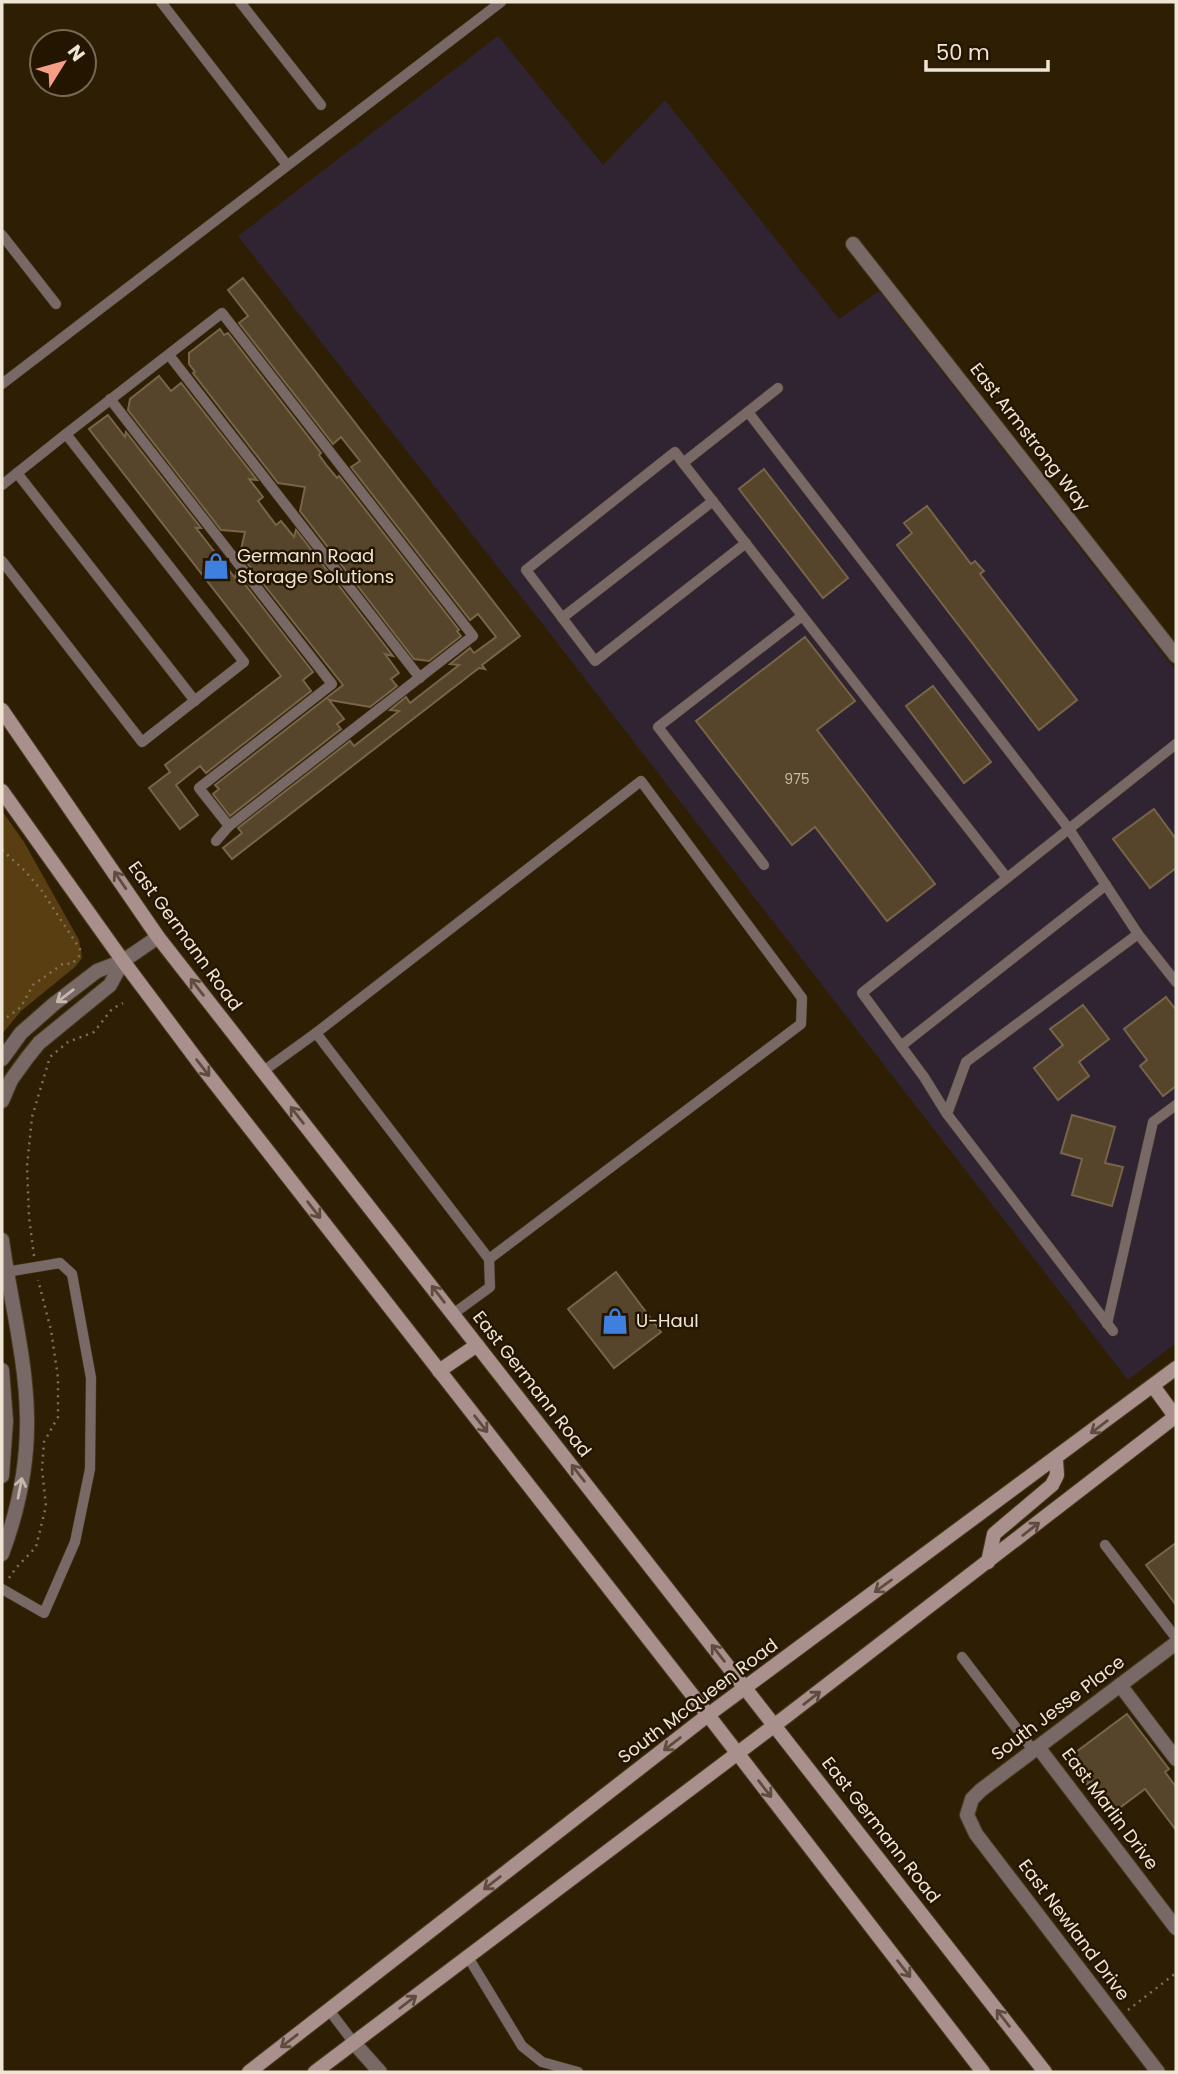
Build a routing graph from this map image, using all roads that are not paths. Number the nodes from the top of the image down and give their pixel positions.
1 (161, 2) edge
2 (240, 2) edge
3 (501, 2) edge
4 (321, 105) dead end
5 (287, 165) junction
6 (2, 235) edge
7 (853, 244) dead end
8 (56, 304) dead end
9 (169, 355) junction
10 (2, 384) edge
11 (778, 388) dead end
12 (110, 399) junction
13 (748, 412) junction
14 (66, 434) junction
15 (683, 463) junction
16 (17, 473) junction
17 (2, 485) edge
18 (713, 501) junction
19 (746, 543) junction
20 (2, 561) edge
21 (802, 616) junction
22 (562, 618) junction
23 (1176, 656) edge
24 (420, 678) junction
25 (195, 701) junction
26 (2, 710) edge
27 (1176, 744) edge
28 (2, 790) edge
29 (229, 826) junction
30 (1069, 829) junction
31 (216, 841) dead end
32 (764, 865) dead end
33 (1007, 878) junction
34 (1106, 886) junction
35 (1138, 934) junction
36 (158, 937) junction
37 (123, 961) junction
38 (1176, 982) edge
39 (316, 1033) junction
40 (901, 1046) junction
41 (2, 1059) edge
42 (262, 1072) junction
43 (2, 1101) edge
44 (1176, 1105) edge
45 (947, 1114) junction
46 (2, 1240) edge
47 (489, 1259) junction
48 (4, 1272) edge
49 (453, 1314) junction
50 (477, 1345) junction
51 (1176, 1368) edge
52 (2, 1370) edge
53 (439, 1371) junction
54 (1153, 1386) junction
55 (1176, 1417) edge
56 (1056, 1460) junction
57 (2, 1476) edge
58 (1105, 1545) dead end
59 (2, 1554) edge
60 (988, 1562) junction
61 (3, 1590) edge
62 (1176, 1640) edge
63 (962, 1657) dead end
64 (1120, 1685) junction
65 (746, 1687) junction
66 (708, 1715) junction
67 (775, 1726) junction
68 (1036, 1748) junction
69 (737, 1753) junction
70 (1176, 1759) edge
71 (968, 1808) joint
72 (1176, 1928) edge
73 (468, 1957) junction
74 (329, 2010) junction
75 (354, 2043) junction
76 (249, 2072) edge
77 (315, 2072) edge
78 (380, 2072) edge
79 (578, 2072) edge
80 (983, 2072) edge
81 (1045, 2072) edge
82 (1158, 2072) edge

1 - 5 lane
2 - 4 lane
3 - 5 lane
5 - 10 lane
6 - 8 lane
7 - 23 street, East Armstrong Way
9 - 12 lane
9 - 24 lane
9 - 24 lane
11 - 13 lane
12 - 14 lane
12 - 29 lane
13 - 15 lane
13 - 30 lane
14 - 16 lane
14 - 25 lane
15 - 18 lane
15 - 22 lane
16 - 17 lane
16 - 25 lane
18 - 19 lane
18 - 22 lane
19 - 21 lane
19 - 22 lane
20 - 25 lane
21 - 32 lane
21 - 33 lane
24 - 29 lane
36 -> 26 main road, East Germann Road
27 - 30 lane
28 - 37 main road
29 - 31 lane
30 - 33 lane
30 - 34 lane
33 - 40 lane
34 - 35 lane
34 - 40 lane
35 - 38 lane
35 - 45 lane
36 - 37 street
42 -> 36 main road, East Germann Road
37 -> 41 street
37 - 43 street
37 -> 53 main road
39 - 42 lane
39 - 47 lane
39 - 47 lane
40 - 45 lane
49 -> 42 main road, East Germann Road
44 - 45 lane
46 - 48 street
47 - 49 lane
59 -> 48 street
48 - 61 lane
49 - 50 main road, East Germann Road
50 - 53 main road
65 -> 50 main road, East Germann Road
51 - 54 main road, South McQueen Road
52 - 57 street
53 -> 66 main road
54 - 55 main road
54 -> 56 main road, South McQueen Road
60 -> 55 main road
56 - 60 main road
56 -> 65 main road, South McQueen Road
58 - 62 lane
67 -> 60 main road
62 - 64 street, South Jesse Place
63 - 68 lane
64 - 68 street, South Jesse Place
64 - 70 street
65 - 66 main road, South McQueen Road
65 - 67 main road, East Germann Road
66 - 69 main road
66 -> 74 main road, South McQueen Road
67 - 69 main road
81 -> 67 main road, East Germann Road
68 - 71 street, South Jesse Place
68 - 72 street, East Marlin Drive
69 - 73 main road
69 -> 80 main road
71 - 82 street, East Newland Drive
75 -> 73 main road
73 - 79 lane
74 - 75 lane
74 -> 76 main road, South McQueen Road
75 - 77 main road
75 - 78 street

